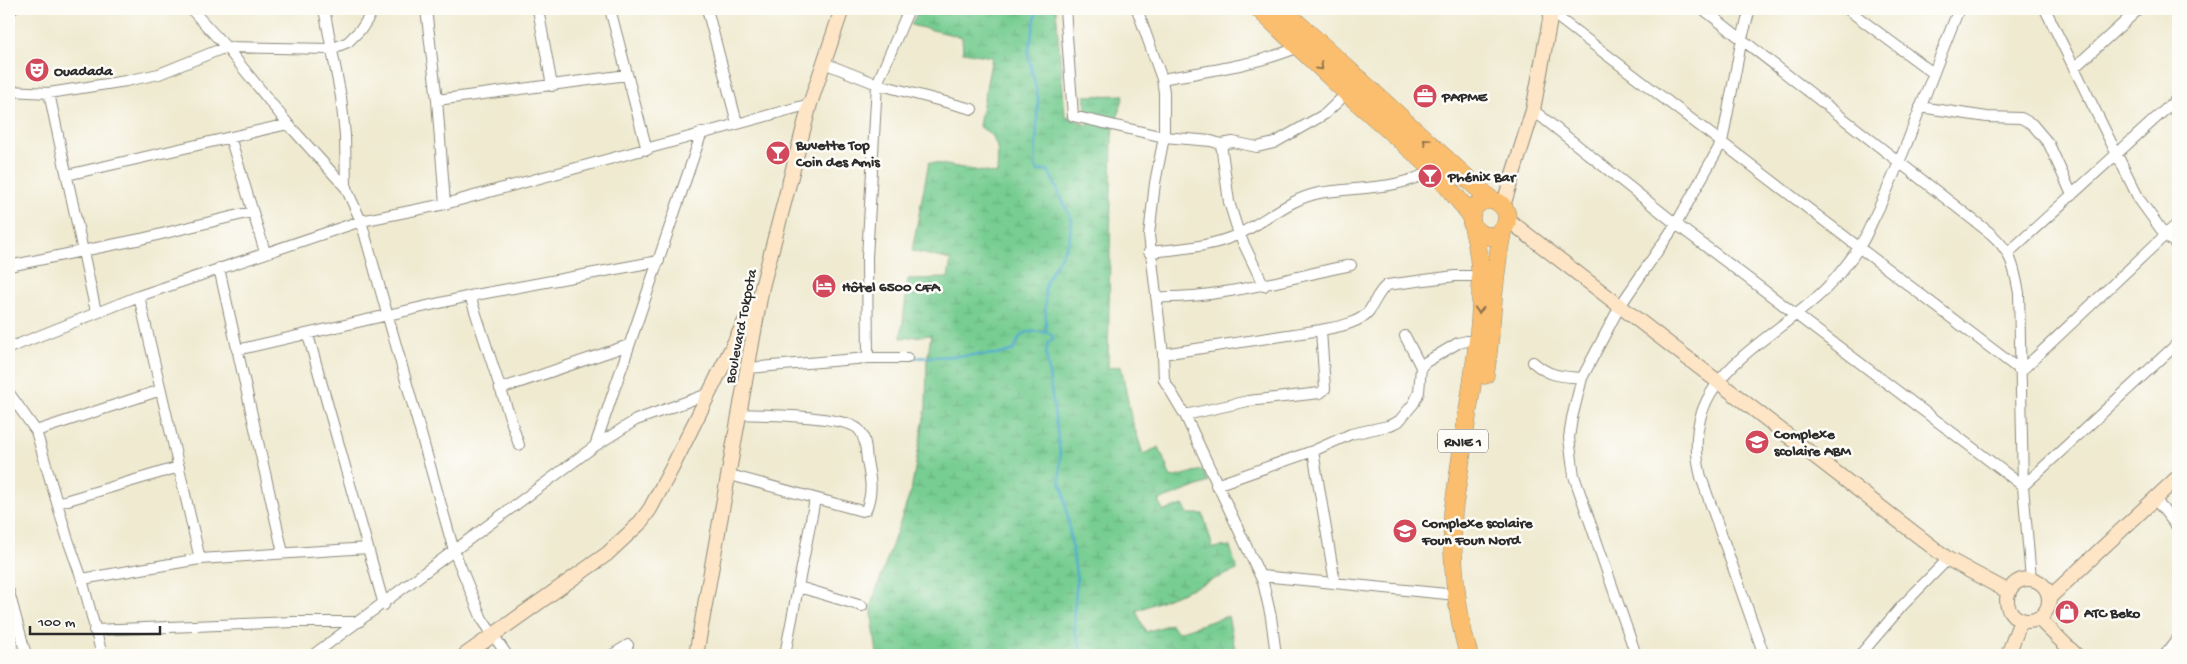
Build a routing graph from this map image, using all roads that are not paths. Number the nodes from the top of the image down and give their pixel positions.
1 (13, 9) edge
2 (191, 9) edge
3 (324, 9) edge
4 (374, 9) edge
5 (426, 9) edge
6 (538, 9) edge
7 (610, 9) edge
8 (708, 9) edge
9 (842, 9) edge
10 (909, 9) edge
11 (1066, 9) edge
12 (1137, 9) edge
13 (1260, 9) edge
14 (1282, 9) edge
15 (1703, 9) edge
16 (1750, 9) edge
17 (1847, 9) edge
18 (1959, 9) edge
19 (2044, 9) edge
20 (2139, 9) edge
21 (9, 10) edge
22 (1552, 11) edge
23 (1742, 38) junction
24 (226, 47) junction
25 (1299, 47) junction
26 (331, 49) junction
27 (824, 63) junction
28 (2075, 67) junction
29 (1932, 72) junction
30 (627, 75) junction
31 (1162, 78) junction
32 (877, 84) junction
33 (552, 86) junction
34 (9, 91) edge
35 (49, 93) junction
36 (1347, 93) junction
37 (2178, 98) edge
38 (437, 100) junction
39 (810, 104) junction
40 (1920, 107) junction
41 (972, 108) dead end
42 (1533, 110) junction
43 (737, 123) junction
44 (288, 124) junction
45 (702, 132) junction
46 (1164, 136) junction
47 (230, 137) junction
48 (1722, 142) junction
49 (1221, 144) junction
50 (647, 150) junction
51 (2116, 154) junction
52 (1899, 164) junction
53 (1433, 169) junction
54 (67, 175) junction
55 (346, 188) junction
56 (2072, 195) junction
57 (445, 204) junction
58 (251, 212) junction
59 (1501, 214) junction
60 (362, 221) junction
61 (1472, 221) junction
62 (2178, 223) edge
63 (1676, 224) junction
64 (1239, 234) junction
65 (2165, 235) junction
66 (2178, 246) edge
67 (1859, 248) junction
68 (81, 250) junction
69 (265, 252) junction
70 (1150, 252) junction
71 (2008, 253) junction
72 (659, 261) junction
73 (1352, 265) dead end
74 (9, 266) edge
75 (219, 268) junction
76 (1481, 276) junction
77 (1264, 286) junction
78 (762, 287) junction
79 (140, 296) junction
80 (470, 296) junction
81 (1156, 297) junction
82 (1620, 306) junction
83 (96, 312) junction
84 (389, 314) junction
85 (1796, 314) junction
86 (1321, 330) junction
87 (308, 335) junction
88 (1405, 336) dead end
89 (1478, 342) junction
90 (2178, 343) edge
91 (630, 345) junction
92 (9, 348) edge
93 (237, 350) junction
94 (1164, 354) junction
95 (868, 358) junction
96 (908, 358) dead end
97 (1533, 362) dead end
98 (1421, 367) junction
99 (748, 368) junction
100 (2021, 371) junction
101 (1582, 378) junction
102 (1719, 382) junction
103 (500, 389) junction
104 (161, 390) junction
105 (9, 392) edge
106 (708, 394) junction
107 (740, 414) junction
108 (1185, 415) junction
109 (36, 431) junction
110 (519, 445) dead end
111 (595, 446) junction
112 (1313, 451) junction
113 (179, 467) junction
114 (730, 475) junction
115 (2178, 477) edge
116 (1216, 485) junction
117 (2023, 486) junction
118 (815, 499) junction
119 (2155, 499) junction
120 (58, 504) junction
121 (2178, 528) edge
122 (368, 548) junction
123 (454, 551) junction
124 (283, 552) junction
125 (200, 559) junction
126 (1948, 559) junction
127 (1260, 576) junction
128 (2031, 579) junction
129 (82, 580) junction
130 (1335, 583) junction
131 (799, 587) junction
132 (2008, 592) junction
133 (1458, 595) junction
134 (9, 596) edge
135 (2050, 597) junction
136 (384, 605) junction
137 (862, 606) dead end
138 (2039, 618) junction
139 (2021, 620) junction
140 (359, 622) junction
141 (94, 630) junction
142 (492, 636) junction
143 (2178, 638) edge
144 (628, 645) dead end
145 (26, 655) edge
146 (102, 655) edge
147 (313, 655) edge
148 (464, 655) edge
149 (507, 655) edge
150 (612, 655) edge
151 (696, 655) edge
152 (785, 655) edge
153 (1276, 655) edge
154 (1468, 655) edge
155 (1480, 655) edge
156 (1636, 655) edge
157 (1764, 655) edge
158 (1860, 655) edge
159 (2008, 655) edge
160 (2076, 655) edge
161 (2165, 655) edge

1 - 21 street
2 - 24 street
3 - 26 street
4 - 26 street
5 - 38 street
6 - 33 street
7 - 30 street
8 - 43 street
9 - 27 street, Boulevard Tokpota
10 - 32 street
11 - 46 street
12 - 31 street
13 - 25 highway, RNIE 1
59 -> 14 highway
15 - 23 street
16 - 23 street
17 - 29 street
18 - 29 street
19 - 28 street
20 - 28 street
22 - 42 street
22 - 48 street
23 - 48 street
23 - 52 street
24 - 26 street
24 - 35 street
24 - 44 street
25 - 31 street
25 -> 36 highway, RNIE 1
26 - 55 street
27 - 32 street
27 - 39 street, Boulevard Tokpota
28 - 51 street
29 - 40 street
30 - 33 street
30 - 50 street
31 - 46 street
32 - 41 street
32 - 95 street
33 - 38 street
34 - 35 street
35 - 54 street
36 - 49 street
36 - 53 highway, RNIE 1
37 - 51 street
38 - 57 street
39 - 43 street
39 - 78 street, Boulevard Tokpota
40 - 52 street
40 - 56 street
42 - 59 street
42 - 63 street
43 - 45 street
44 - 47 street
44 - 55 street
45 - 50 street
45 - 72 street
46 - 49 street
46 - 70 street
47 - 54 street
47 - 58 street
48 - 63 street
48 - 67 street
49 - 64 street
50 - 57 street
51 - 56 street
51 - 65 street
52 - 67 street
52 - 71 street
53 - 61 highway, RNIE 1
53 - 64 street
54 - 68 street
55 - 60 street
56 - 71 street
57 - 60 street
58 - 68 street
58 - 69 street
59 - 61 highway
59 - 61 highway
59 - 82 street
59 - 155 highway, RNIE 1
60 - 69 street
60 - 84 street
61 - 76 highway, RNIE 1
62 - 65 street
63 - 82 street
63 - 85 street
64 - 70 street
64 - 77 street
65 - 66 street
65 - 100 street
67 - 85 street
67 - 100 street
68 - 74 street
68 - 83 street
69 - 75 street
70 - 81 street
71 - 100 street
72 - 80 street
72 - 91 street
73 - 77 street
75 - 79 street
75 - 93 street
76 - 86 street
76 -> 89 highway, RNIE 1
77 - 81 street
78 - 99 street, Boulevard Tokpota
78 - 106 street
79 - 83 street
79 - 104 street
80 - 84 street
80 - 103 street
81 - 94 street
82 - 101 street
82 - 102 street
83 - 92 street
84 - 87 street
84 - 123 street
85 - 102 street
85 - 117 street
86 - 94 street
86 - 108 street
87 - 93 street
87 - 122 street
88 - 98 street
89 - 98 street
89 - 133 highway, RNIE 1
90 - 117 street
91 - 103 street
91 - 111 street
93 - 124 street
94 - 108 street
95 - 96 street
95 - 99 street
97 - 101 street
98 - 112 street
99 - 107 street, Boulevard Tokpota
100 - 117 street
101 - 156 street
102 - 126 street
102 - 157 street
103 - 110 street
104 - 109 street
104 - 113 street
105 - 109 street
106 - 111 street
106 - 142 street
107 - 114 street, Boulevard Tokpota
107 - 118 street
108 - 116 street
109 - 120 street
111 - 123 street
112 - 116 street
112 - 130 street
113 - 120 street
113 - 125 street
114 - 118 street
114 - 151 street, Boulevard Tokpota
115 - 119 street
116 - 127 street
117 - 128 street
118 - 131 street
119 - 121 street
119 - 135 street
120 - 129 street
122 - 124 street
122 - 136 street
123 - 136 street
123 - 142 street
124 - 125 street
125 - 129 street
126 - 132 street
126 - 158 street
127 - 130 street
127 - 153 street
128 - 132 street
128 - 135 street
129 - 141 street
130 - 133 street
131 - 137 street
131 - 152 street
132 - 139 street
133 - 154 highway, RNIE 1
134 - 145 street
135 - 138 street
136 - 140 street
138 - 139 street
138 - 160 street
139 - 159 street
140 - 141 street
140 - 147 street
141 - 146 street
142 - 148 street
142 - 149 street
143 - 161 street
144 - 150 street

